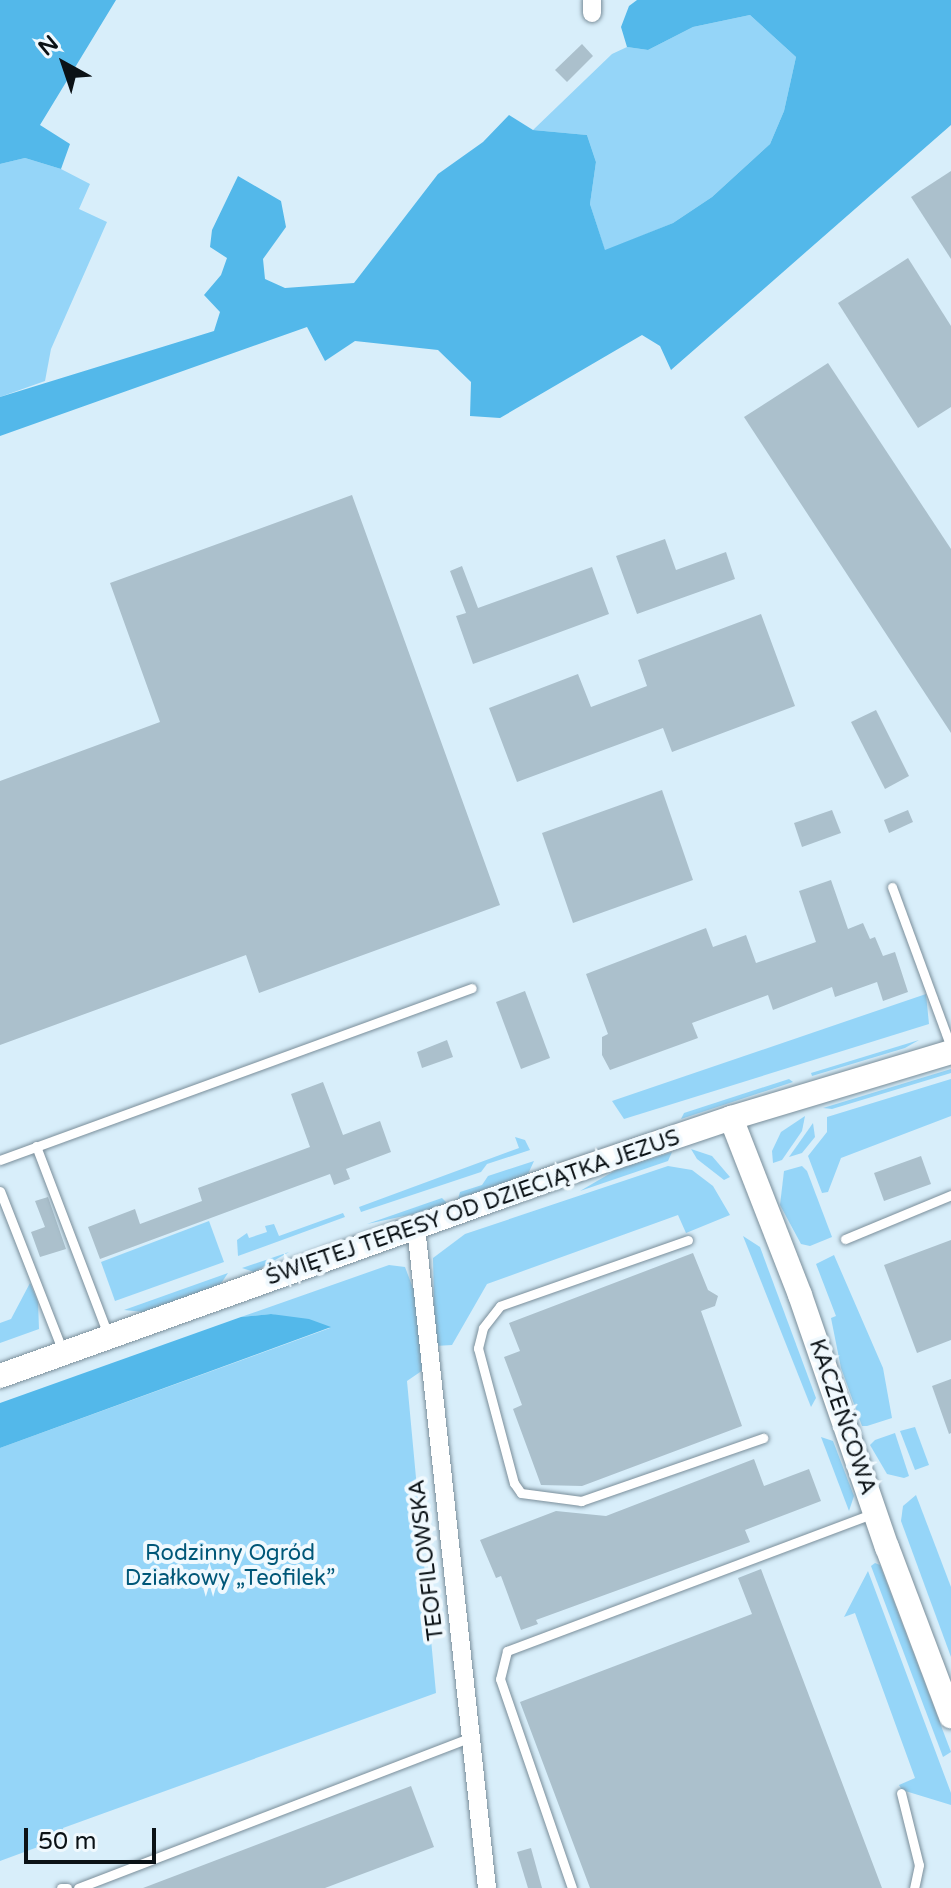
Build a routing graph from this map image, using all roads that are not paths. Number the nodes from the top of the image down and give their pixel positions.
1 (892, 887) dead end
2 (472, 988) dead end
3 (951, 1049) edge
4 (731, 1118) junction
5 (36, 1146) junction
6 (0, 1160) edge
7 (0, 1191) edge
8 (951, 1195) edge
9 (416, 1227) junction
10 (845, 1239) dead end
11 (688, 1240) dead end
12 (109, 1337) junction
13 (63, 1353) junction
14 (0, 1376) edge
15 (763, 1438) dead end
16 (875, 1512) junction
17 (951, 1716) edge
18 (471, 1737) junction
19 (901, 1793) dead end
20 (61, 1888) edge
21 (67, 1888) edge
22 (78, 1888) edge
23 (487, 1888) edge
24 (572, 1888) edge
25 (914, 1888) edge

1 - 3 lane
2 - 5 lane
3 - 4 street, ŚWIĘTEJ TERESY OD DZIECIĄTKA JEZUS
4 - 9 street, ŚWIĘTEJ TERESY OD DZIECIĄTKA JEZUS
4 - 16 street, KACZEŃCOWA
5 - 6 lane
5 - 12 lane
7 - 13 lane
8 - 10 lane
9 - 12 street, ŚWIĘTEJ TERESY OD DZIECIĄTKA JEZUS
9 - 18 street, TEOFILOWSKA
11 - 15 lane
12 - 13 street, ŚWIĘTEJ TERESY OD DZIECIĄTKA JEZUS
13 - 14 street, ŚWIĘTEJ TERESY OD DZIECIĄTKA JEZUS
16 - 17 street, KACZEŃCOWA
16 - 24 lane
18 - 22 lane
18 - 23 street, TEOFILOWSKA
19 - 25 lane
20 - 21 lane

